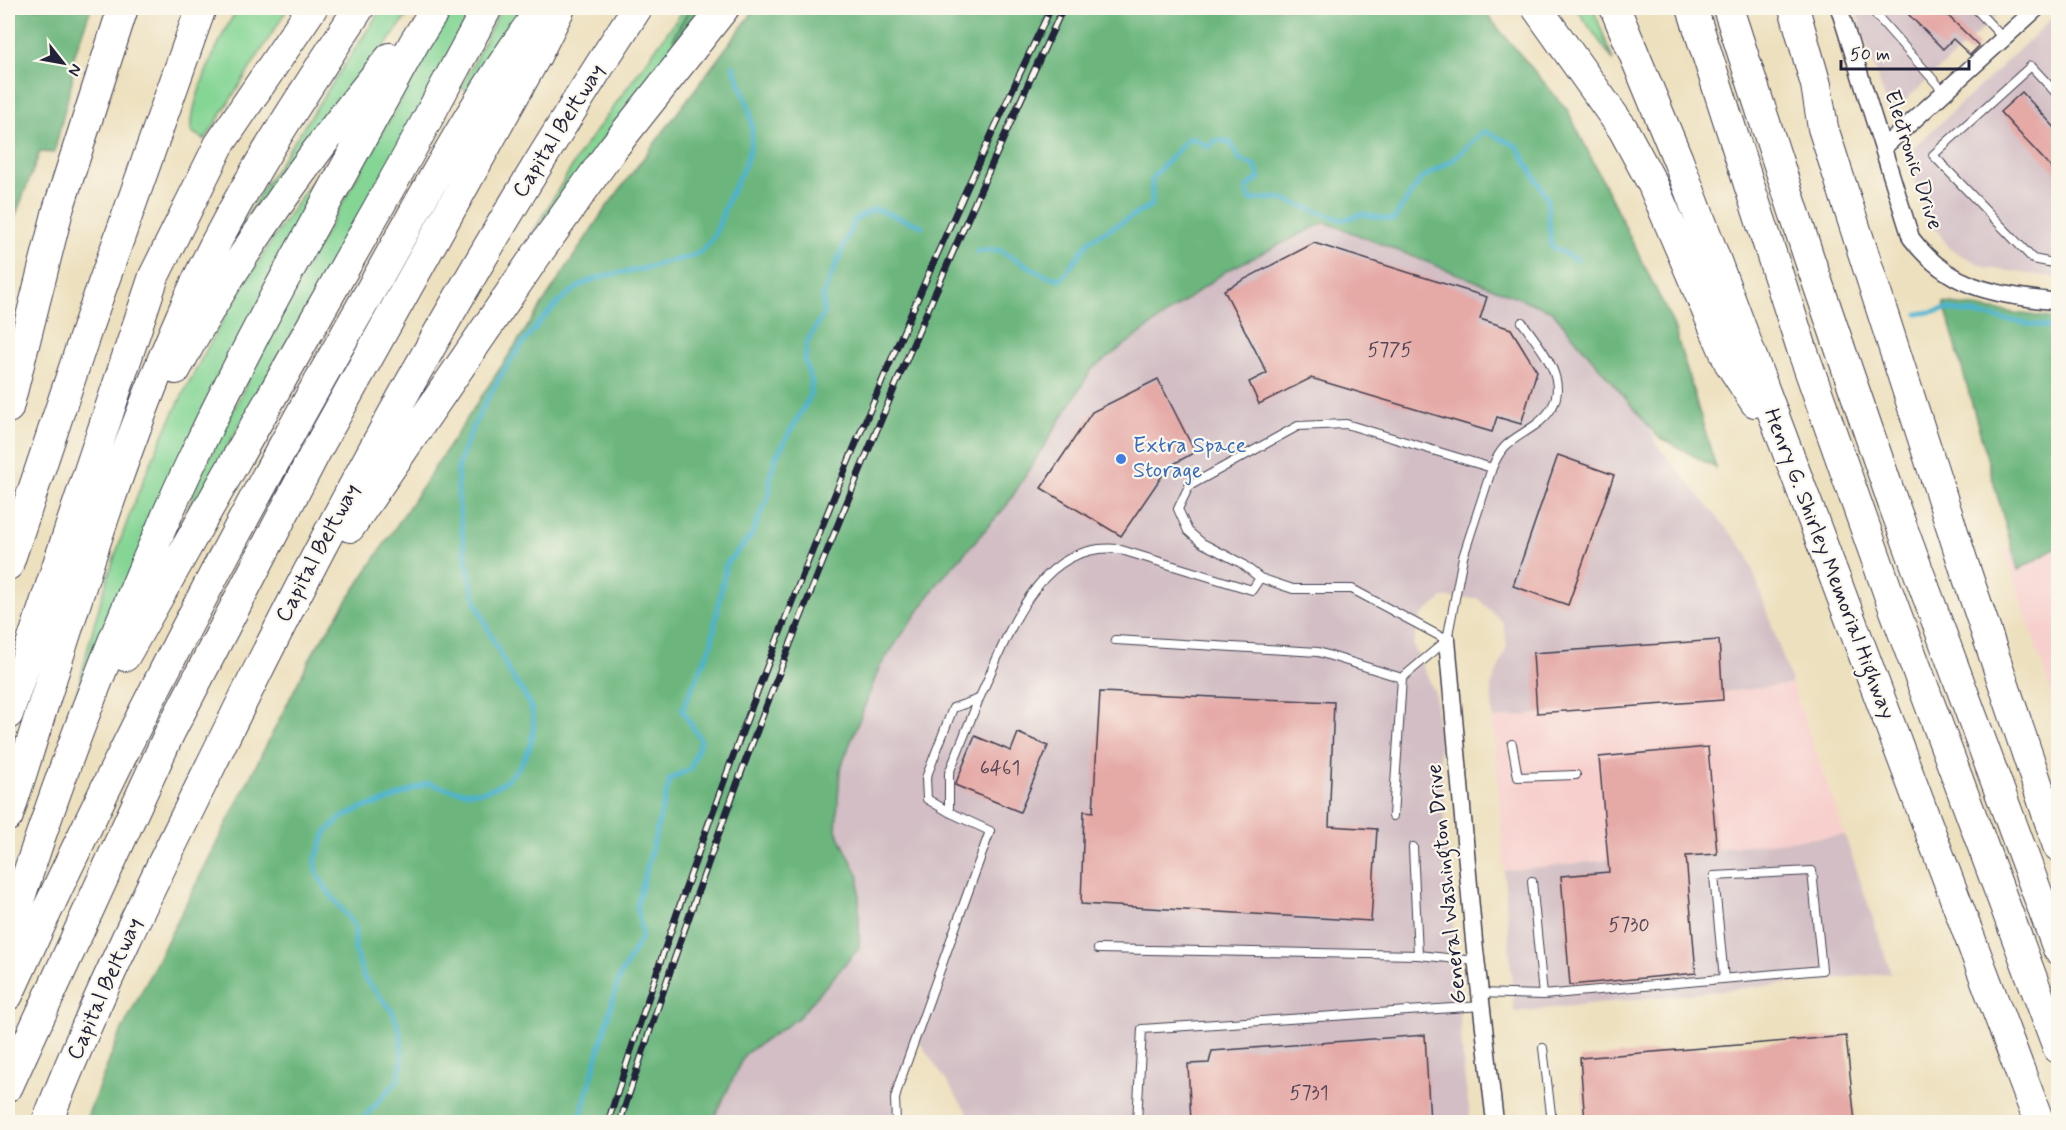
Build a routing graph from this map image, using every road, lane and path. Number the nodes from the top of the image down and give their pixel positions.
1 (123, 8) edge
2 (137, 8) edge
3 (201, 8) edge
4 (312, 8) edge
5 (359, 8) edge
6 (434, 8) edge
7 (487, 8) edge
8 (542, 8) edge
9 (560, 8) edge
10 (637, 8) edge
11 (724, 8) edge
12 (1537, 8) edge
13 (1550, 8) edge
14 (1615, 8) edge
15 (1692, 8) edge
16 (1728, 8) edge
17 (1772, 8) edge
18 (1794, 8) edge
19 (1839, 8) edge
20 (1870, 8) edge
21 (2037, 8) edge
22 (1978, 9) edge
23 (2004, 39) junction
24 (1945, 93) junction
25 (2058, 95) edge
26 (1606, 104) junction
27 (1823, 128) junction
28 (1884, 147) junction
29 (58, 210) junction
30 (2058, 264) edge
31 (2058, 302) edge
32 (1522, 322) dead end
33 (8, 408) edge
34 (1785, 448) junction
35 (1492, 468) junction
36 (8, 565) edge
37 (1260, 578) junction
38 (85, 579) junction
39 (1115, 640) dead end
40 (1447, 640) junction
41 (269, 646) junction
42 (1402, 678) junction
43 (979, 699) junction
44 (8, 714) edge
45 (1512, 744) dead end
46 (65, 767) junction
47 (1576, 775) dead end
48 (949, 812) junction
49 (8, 816) edge
50 (1393, 816) dead end
51 (2058, 846) edge
52 (1413, 847) dead end
53 (1532, 881) dead end
54 (8, 934) edge
55 (1098, 949) dead end
56 (2058, 949) edge
57 (1418, 955) junction
58 (1476, 961) junction
59 (1724, 979) junction
60 (8, 994) edge
61 (1543, 995) junction
62 (1481, 999) junction
63 (1543, 1048) dead end
64 (2058, 1048) edge
65 (8, 1086) edge
66 (46, 1122) edge
67 (896, 1122) edge
68 (1137, 1122) edge
69 (1495, 1122) edge
70 (1552, 1122) edge
71 (2039, 1122) edge

1 - 29 highway
2 - 29 highway
3 - 36 highway
4 - 44 highway
5 - 38 highway
6 - 38 highway
6 - 46 highway
7 - 46 highway
8 - 60 highway
9 - 65 highway
10 - 41 highway, Capital Beltway
11 - 41 highway
12 - 26 highway
13 - 26 highway
14 - 34 highway, Henry G. Shirley Memorial Highway
15 - 64 highway
16 - 56 highway
17 - 27 highway
18 - 27 highway
19 - 28 street, Electronic Drive
20 - 24 lane
21 - 23 street
22 - 23 lane
23 - 24 street
24 - 28 street
25 - 30 lane
26 - 34 highway
27 - 51 highway
28 - 31 street, Electronic Drive
29 - 33 highway
32 - 35 lane
34 - 71 highway, Henry G. Shirley Memorial Highway
35 - 37 lane
35 - 40 lane
37 - 40 lane
37 - 43 lane
38 - 49 highway
39 - 42 lane
40 - 42 lane
40 - 58 street, General Washington Drive
41 - 66 highway, Capital Beltway
42 - 50 lane
43 - 48 lane
43 - 48 lane
45 - 47 lane
46 - 54 highway
48 - 67 lane
52 - 57 lane
53 - 61 lane
55 - 57 lane
57 - 58 lane
58 - 62 street, General Washington Drive
59 - 59 lane
59 - 61 lane
61 - 62 lane
62 - 68 lane
62 - 69 street, General Washington Drive
63 - 70 lane

